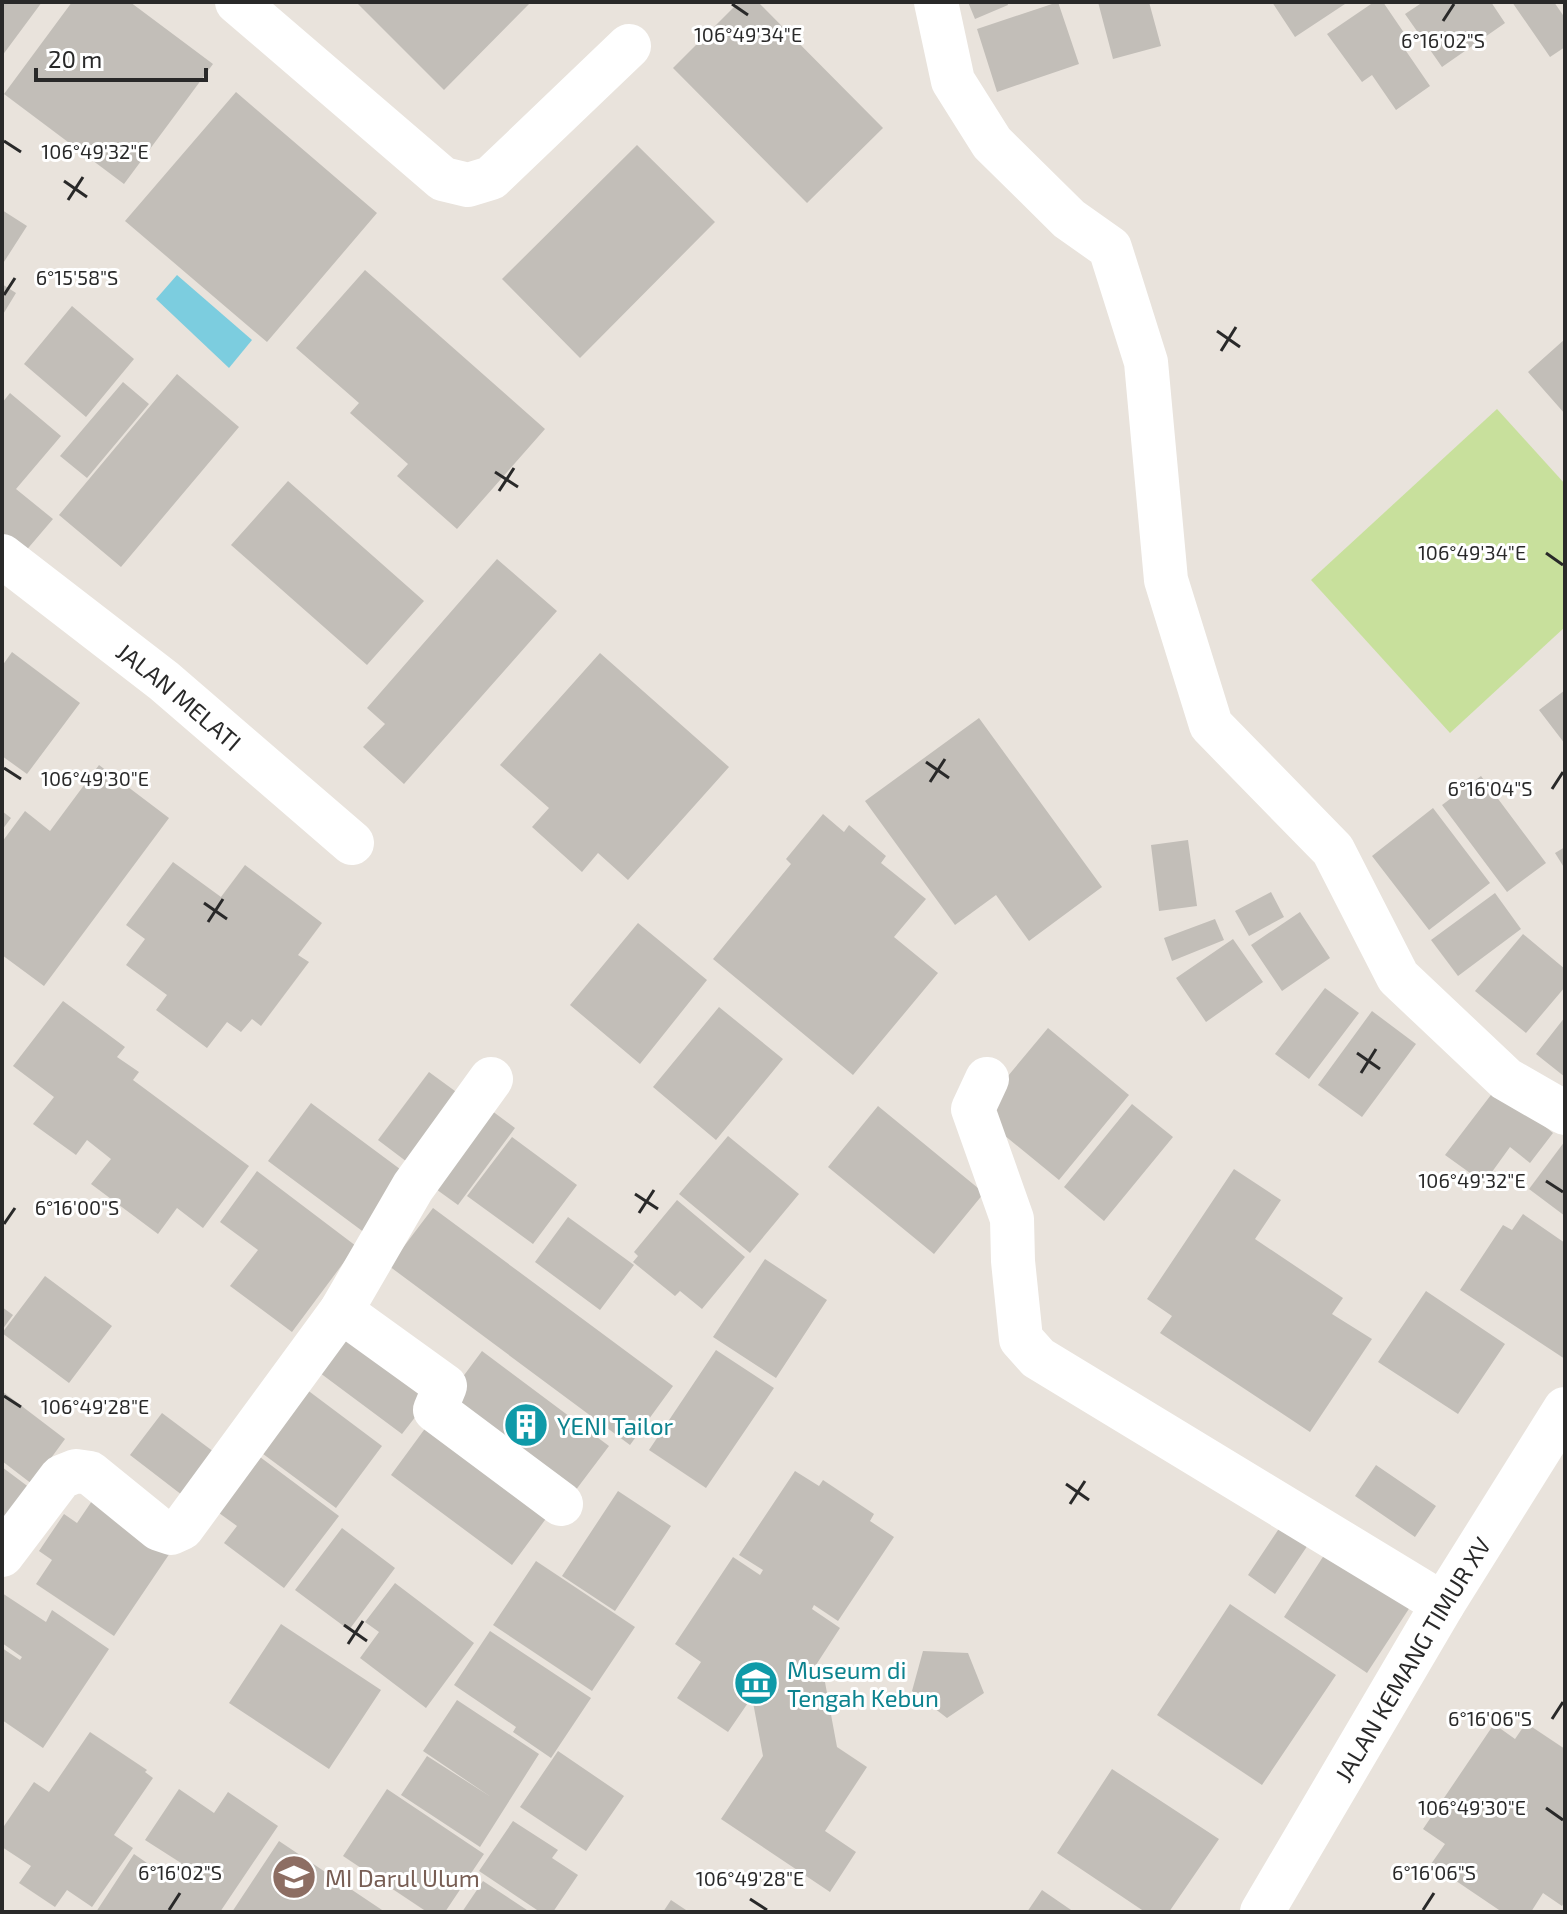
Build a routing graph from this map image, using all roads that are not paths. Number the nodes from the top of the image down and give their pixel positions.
1 (237, 2) edge
2 (936, 2) edge
3 (629, 46) dead end
4 (2, 556) edge
5 (352, 843) dead end
6 (491, 1079) dead end
7 (987, 1079) dead end
8 (1565, 1113) edge
9 (341, 1311) junction
10 (1565, 1409) edge
11 (561, 1504) dead end
12 (2, 1555) edge
13 (1443, 1604) junction
14 (1262, 1912) edge

1 - 3 street
2 - 8 street
4 - 5 street, JALAN MELATI
6 - 9 street
7 - 13 street
9 - 11 street
9 - 12 street
10 - 13 street, JALAN KEMANG TIMUR XV
13 - 14 street, JALAN KEMANG TIMUR XV

